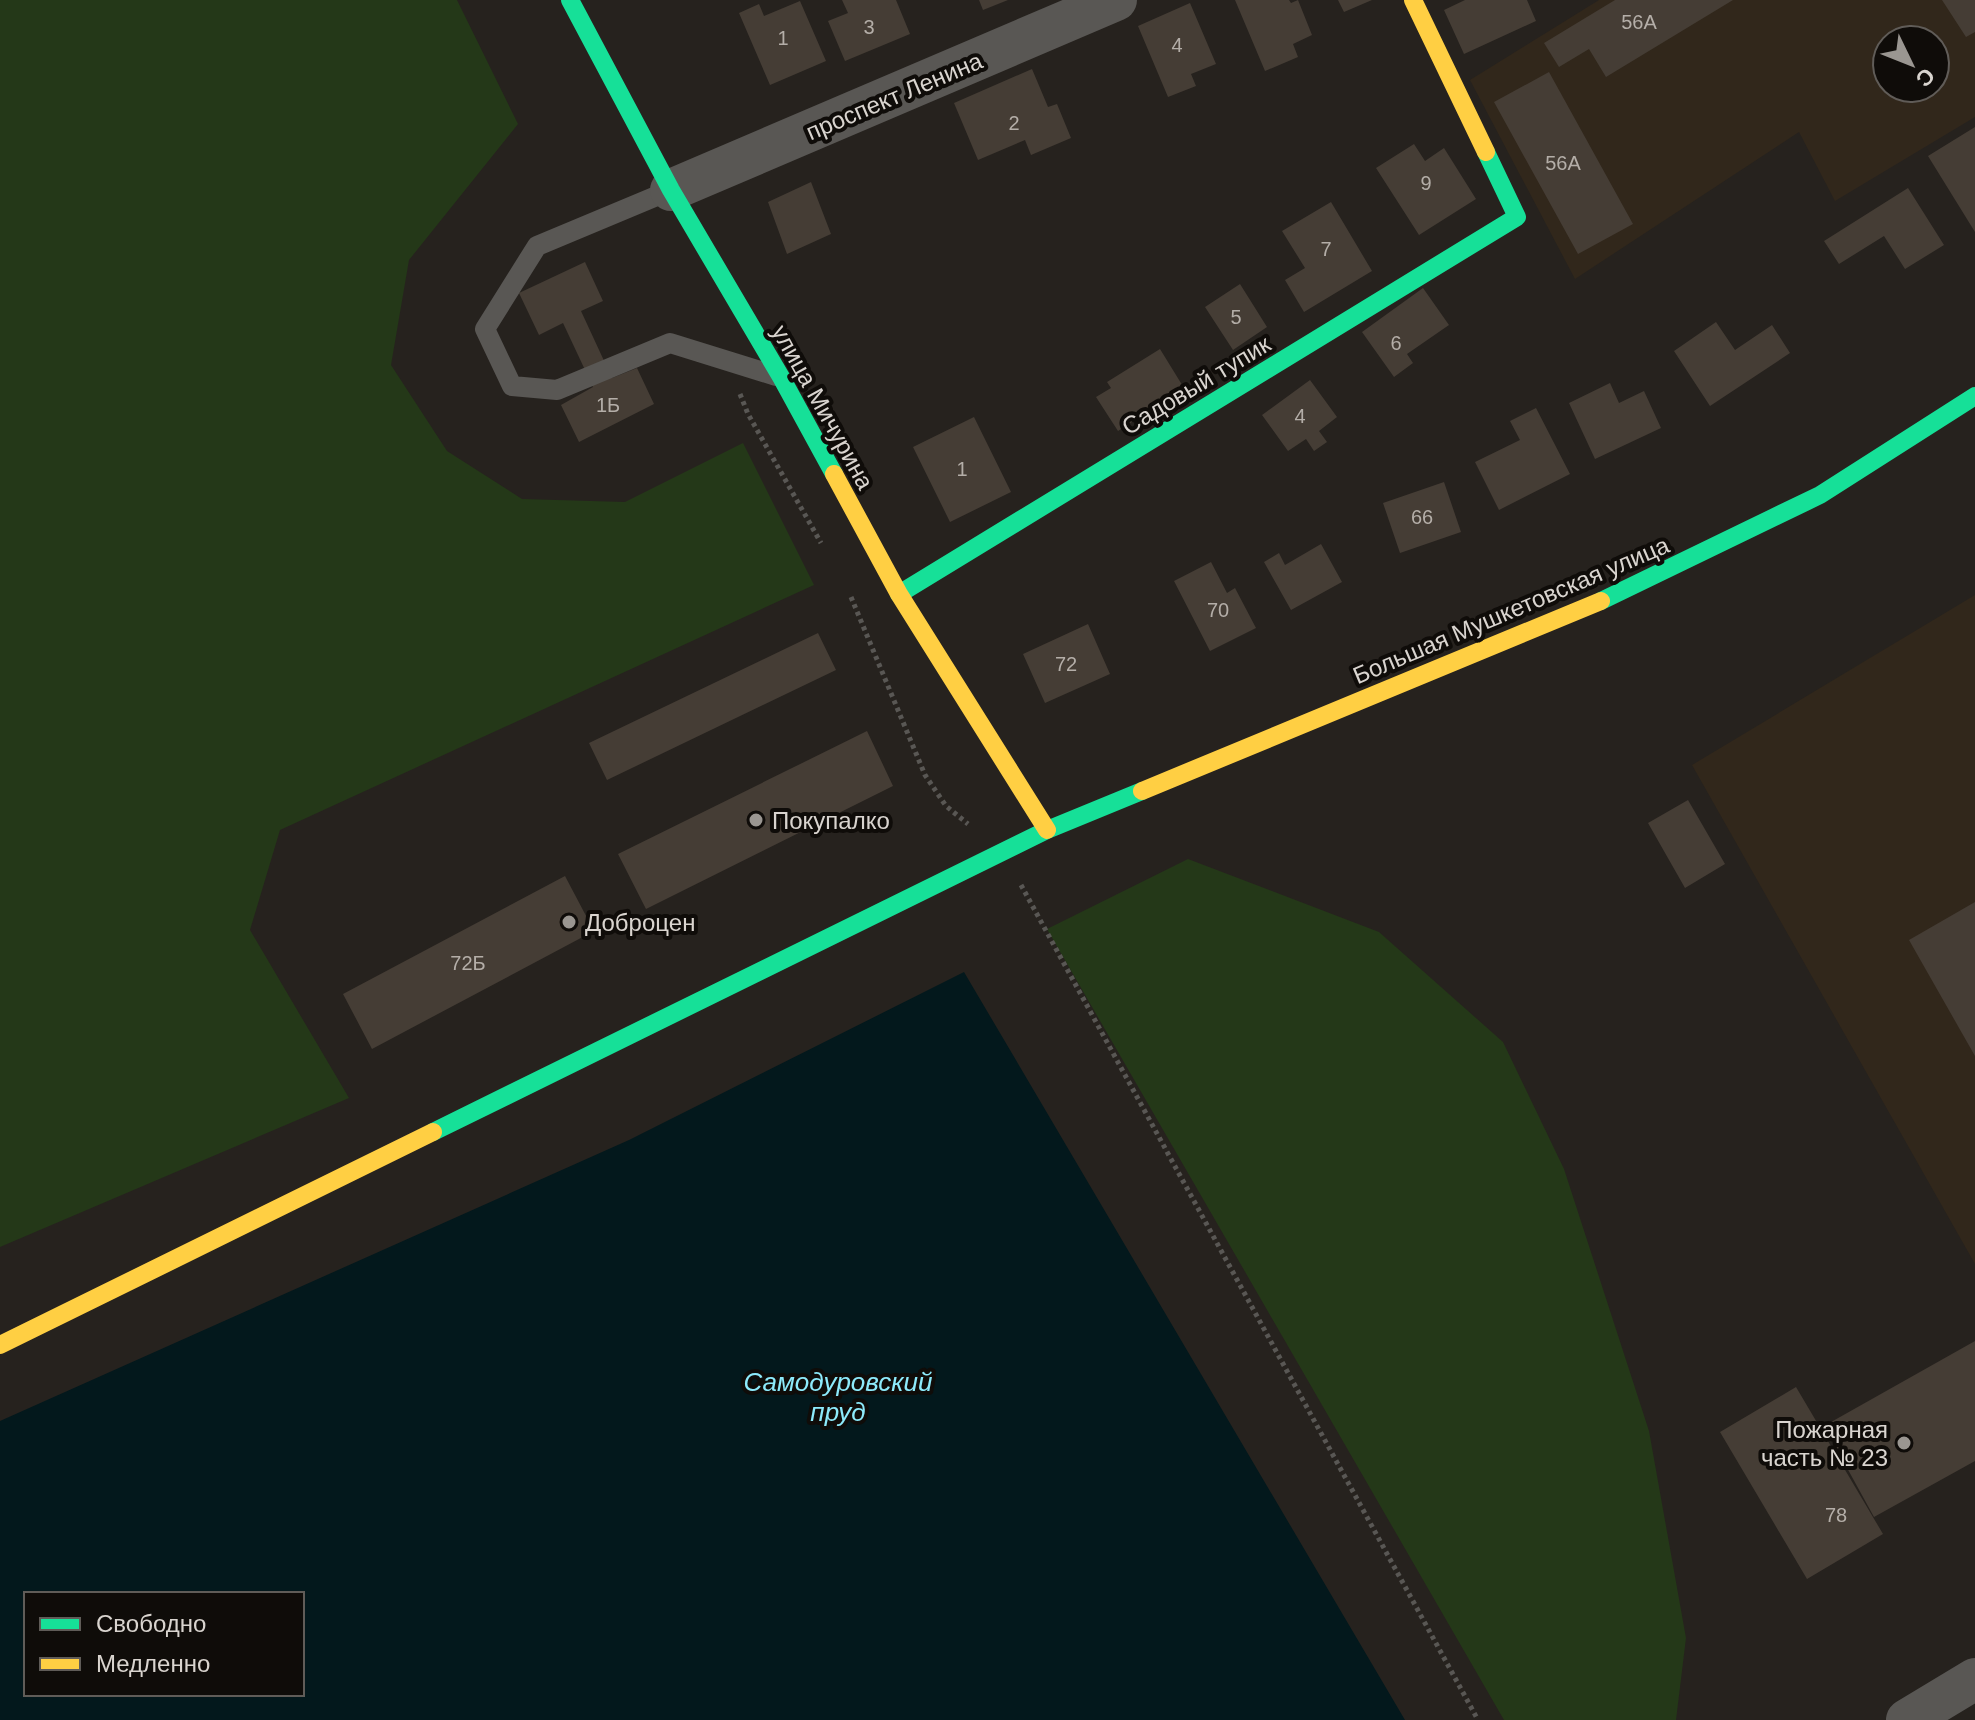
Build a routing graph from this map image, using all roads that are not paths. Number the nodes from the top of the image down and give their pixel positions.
1 (570, 0) edge
2 (1116, 0) edge
3 (1413, 0) edge
4 (671, 190) junction
5 (781, 377) junction
6 (1975, 396) edge
7 (899, 594) junction
8 (1047, 830) junction
9 (0, 1345) edge
10 (1975, 1679) edge
11 (1907, 1720) edge

1 - 4 main road, улица Мичурина
2 - 4 street, проспект Ленина
3 - 7 main road, Садовый тупик
4 - 5 main road, улица Мичурина
4 - 5 lane
5 - 7 main road, улица Мичурина
6 - 8 main road, Большая Мушкетовская улица
7 - 8 main road, улица Мичурина
8 - 9 main road, Большая Мушкетовская улица
10 - 11 street

